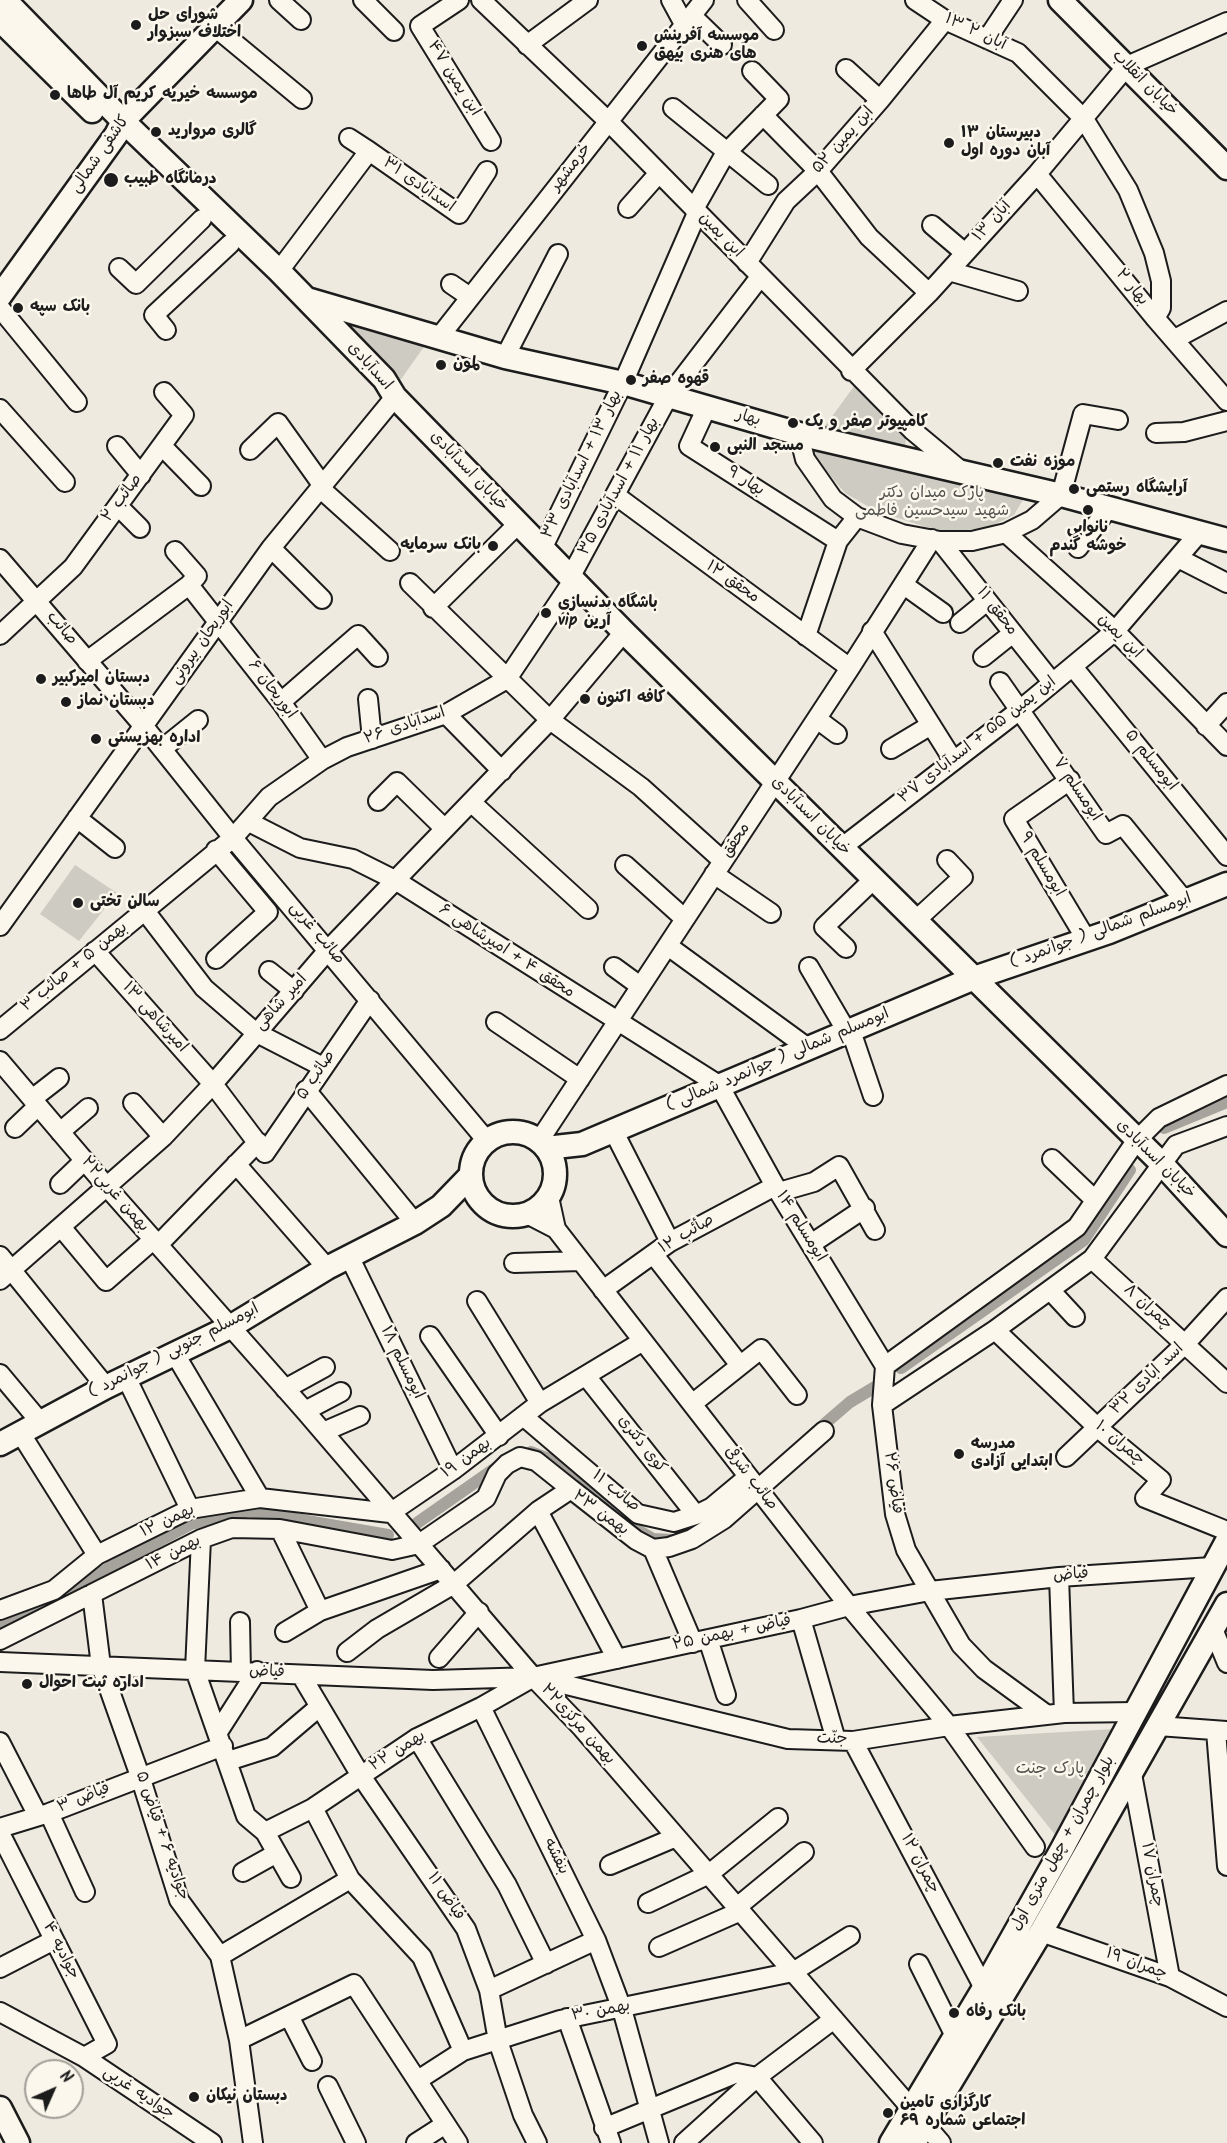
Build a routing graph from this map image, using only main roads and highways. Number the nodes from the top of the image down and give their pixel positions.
1 (5, 0) edge
2 (241, 0) edge
3 (1060, 0) edge
4 (0, 20) edge
5 (119, 128) junction
6 (1227, 168) edge
7 (0, 296) edge
8 (305, 298) junction
9 (395, 397) junction
10 (1227, 540) edge
11 (1227, 884) edge
12 (951, 956) junction
13 (1013, 964) junction
14 (974, 978) junction
15 (944, 991) junction
16 (998, 1002) junction
17 (542, 1144) junction
18 (582, 1144) junction
19 (555, 1169) junction
20 (471, 1175) junction
21 (441, 1206) junction
22 (488, 1208) junction
23 (1227, 1235) edge
24 (0, 1444) edge
25 (1227, 1541) edge
26 (1227, 1604) edge
27 (0, 2108) edge
28 (918, 2116) junction
29 (18, 2143) edge
30 (891, 2143) edge
31 (914, 2143) edge

1 - 5 main road, اسدآبادی
2 - 5 main road, کاشفی شمالی
3 - 6 main road, خیابان انقلاب
4 - 5 main road, اسدآبادی
5 - 7 main road, کاشفی شمالی
5 - 8 main road, اسدآبادی
5 - 9 main road, اسدآبادی
8 - 9 main road, اسدآبادی
8 - 10 main road, بهار
9 - 12 main road, خیابان اسدآبادی
11 - 13 main road, ابومسلم شمالی ( جوانمرد )
12 - 13 main road
12 - 14 main road, خیابان اسدآبادی
13 - 14 main road, ابومسلم شمالی ( جوانمرد )
14 - 15 main road, ابومسلم شمالی ( جوانمرد شمالی )
14 - 16 main road, خیابان اسدآبادی
15 - 16 main road
15 - 18 main road, ابومسلم شمالی ( جوانمرد شمالی )
16 - 23 main road, خیابان اسدآبادی
17 - 18 main road
17 - 19 main road
17 - 20 main road
18 - 19 main road
19 - 22 main road
20 - 21 main road, ابومسلم جنوبی ( جوانمرد )
20 - 22 main road
21 - 22 main road
21 - 24 main road, ابومسلم جنوبی ( جوانمرد )
25 - 28 main road, بلوار چمران + چهل متری اول
26 - 28 main road, بلوار چمران + چهل متری اول
27 - 29 main road
28 - 30 main road, بلوار چمران + چهل متری اول
28 - 31 main road, بلوار چمران + چهل متری اول

